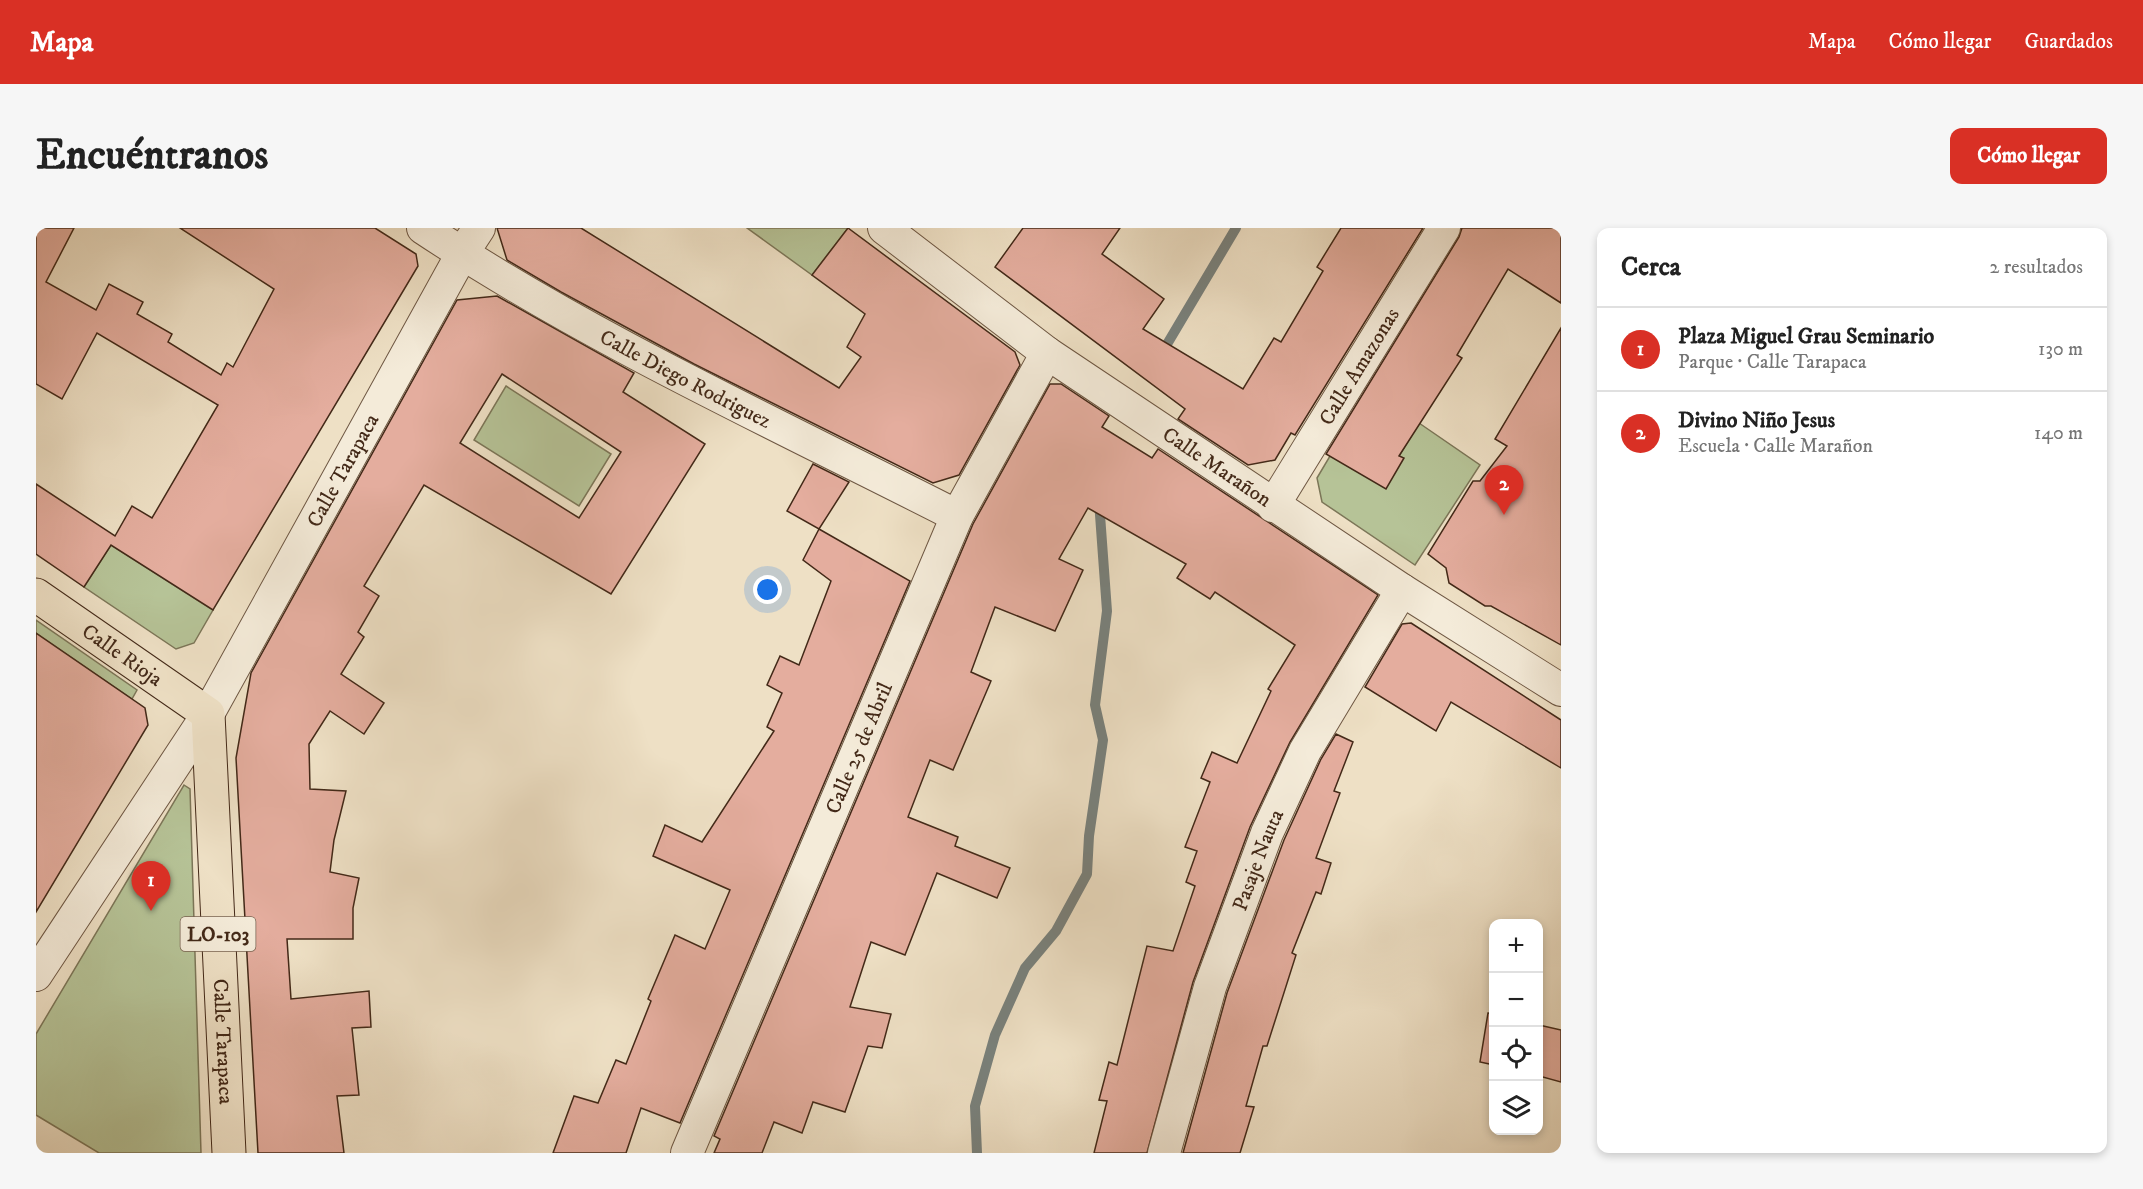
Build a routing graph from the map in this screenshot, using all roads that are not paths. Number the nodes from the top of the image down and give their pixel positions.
1 (423, 228) edge
2 (479, 228) edge
3 (884, 228) edge
4 (1444, 228) edge
5 (462, 254) junction
6 (1047, 352) junction
7 (1273, 506) junction
8 (957, 516) junction
9 (1402, 590) junction
10 (36, 595) edge
11 (1561, 690) edge
12 (208, 714) junction
13 (36, 975) edge
14 (229, 1153) edge
15 (687, 1153) edge
16 (1164, 1153) edge

1 - 5 street, Calle Diego Rodriguez
2 - 5 street, Calle Tarapaca
3 - 6 street, Calle Marañon
4 - 7 street, Calle Amazonas
5 - 8 street, Calle Diego Rodriguez
5 - 12 street, Calle Tarapaca
6 - 7 street, Calle Marañon
6 - 8 street, Calle 25 de Abril
7 - 9 street, Calle Marañon
8 - 15 street, Calle 25 de Abril
9 - 11 street, Calle Marañon
9 - 16 street, Pasaje Nauta
10 - 12 main road, Calle Rioja
12 - 13 street, Calle Tarapaca
12 - 14 main road, Calle Tarapaca / LO-103

